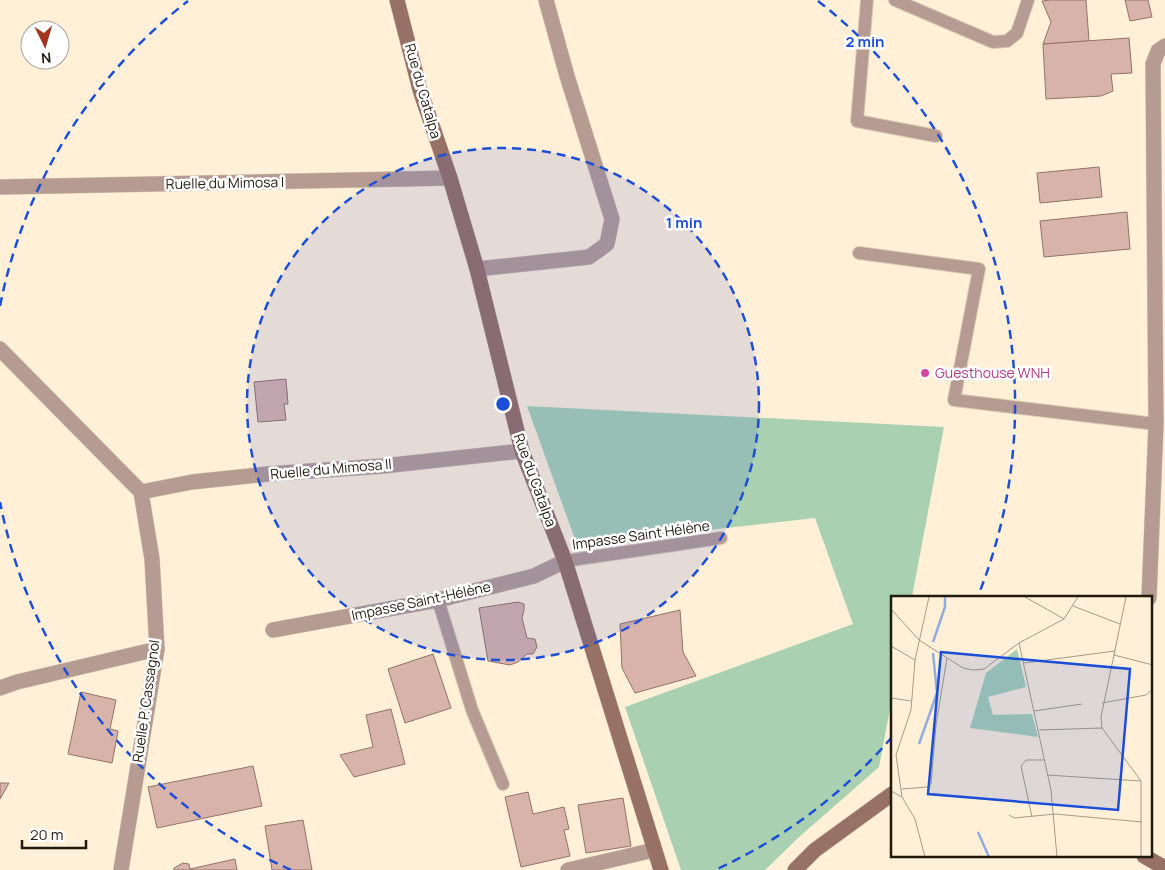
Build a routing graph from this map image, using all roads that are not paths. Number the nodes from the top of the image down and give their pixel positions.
1 (398, 0) edge
2 (546, 0) edge
3 (866, 0) edge
4 (895, 0) edge
5 (1028, 0) edge
6 (1165, 46) edge
7 (936, 136) dead end
8 (450, 178) junction
9 (0, 187) edge
10 (859, 253) dead end
11 (477, 269) junction
12 (0, 349) edge
13 (1156, 424) junction
14 (522, 451) junction
15 (141, 492) junction
16 (721, 538) dead end
17 (565, 561) junction
18 (1149, 596) edge
19 (438, 600) junction
20 (273, 630) dead end
21 (157, 649) junction
22 (0, 688) edge
23 (503, 784) dead end
24 (891, 795) edge
25 (654, 850) junction
26 (121, 870) edge
27 (568, 870) edge
28 (661, 870) edge
29 (795, 870) edge

1 - 8 street, Rue du Catalpa
2 - 11 street
3 - 7 lane
4 - 5 lane
6 - 13 street
8 - 9 street, Ruelle du Mimosa I
8 - 11 street, Rue du Catalpa
10 - 13 lane
11 - 14 street, Rue du Catalpa
12 - 15 street
13 - 18 street
14 - 15 street, Ruelle du Mimosa II
14 - 17 street, Rue du Catalpa
15 - 21 street, Ruelle P. Cassagnol
16 - 17 lane, Impasse Saint Hélène
17 - 19 street, Impasse Saint-Hélène
17 - 25 street, Rue du Catalpa
19 - 20 street, Impasse Saint-Hélène
19 - 23 lane
21 - 22 street
21 - 26 street, Ruelle P. Cassagnol
24 - 29 street
25 - 27 street
25 - 28 street, Rue du Catalpa

